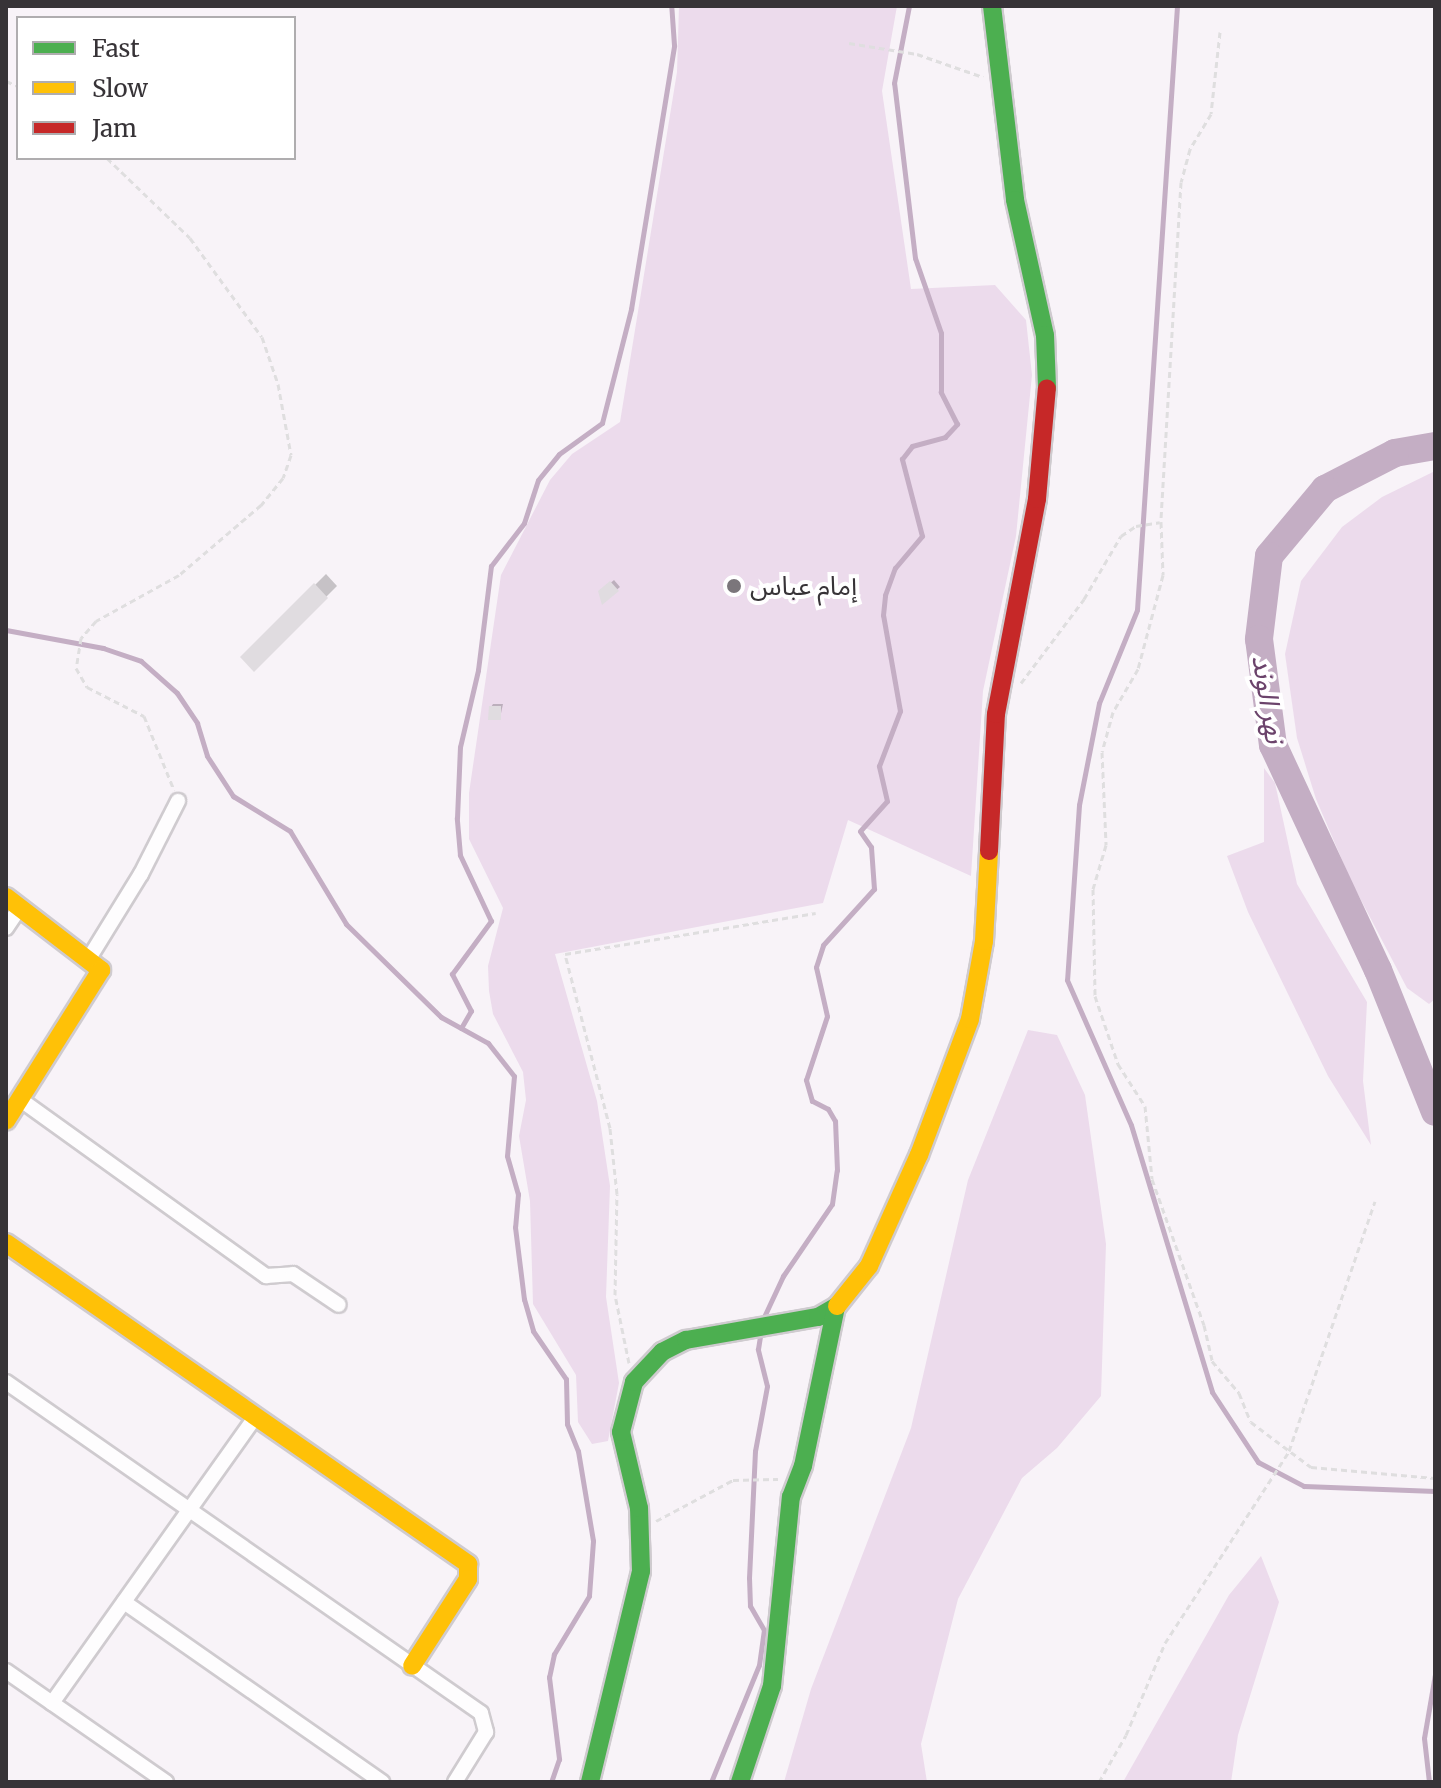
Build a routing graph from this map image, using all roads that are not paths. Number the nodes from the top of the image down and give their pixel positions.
1 (992, 6) edge
2 (178, 801) road end
3 (13, 902) edge
4 (6, 928) edge
5 (88, 960) junction
6 (21, 1100) junction
7 (6, 1121) edge
8 (6, 1243) edge
9 (339, 1305) dead end
10 (836, 1307) junction
11 (6, 1382) edge
12 (256, 1416) junction
13 (189, 1510) junction
14 (124, 1602) junction
15 (412, 1666) junction
16 (6, 1671) edge
17 (52, 1703) junction
18 (166, 1782) edge
19 (382, 1782) edge
20 (455, 1782) edge
21 (590, 1782) edge
22 (740, 1782) edge

1 - 10 main road
2 - 5 street
3 - 4 street
3 - 5 main road
5 - 6 main road
6 - 7 main road
6 - 9 street
8 - 12 main road
10 - 21 main road
10 - 22 main road
11 - 13 street
12 - 13 street
12 - 15 main road
13 - 14 street
13 - 15 street
14 - 17 street
14 - 19 street
15 - 20 street
16 - 17 street
17 - 18 street

